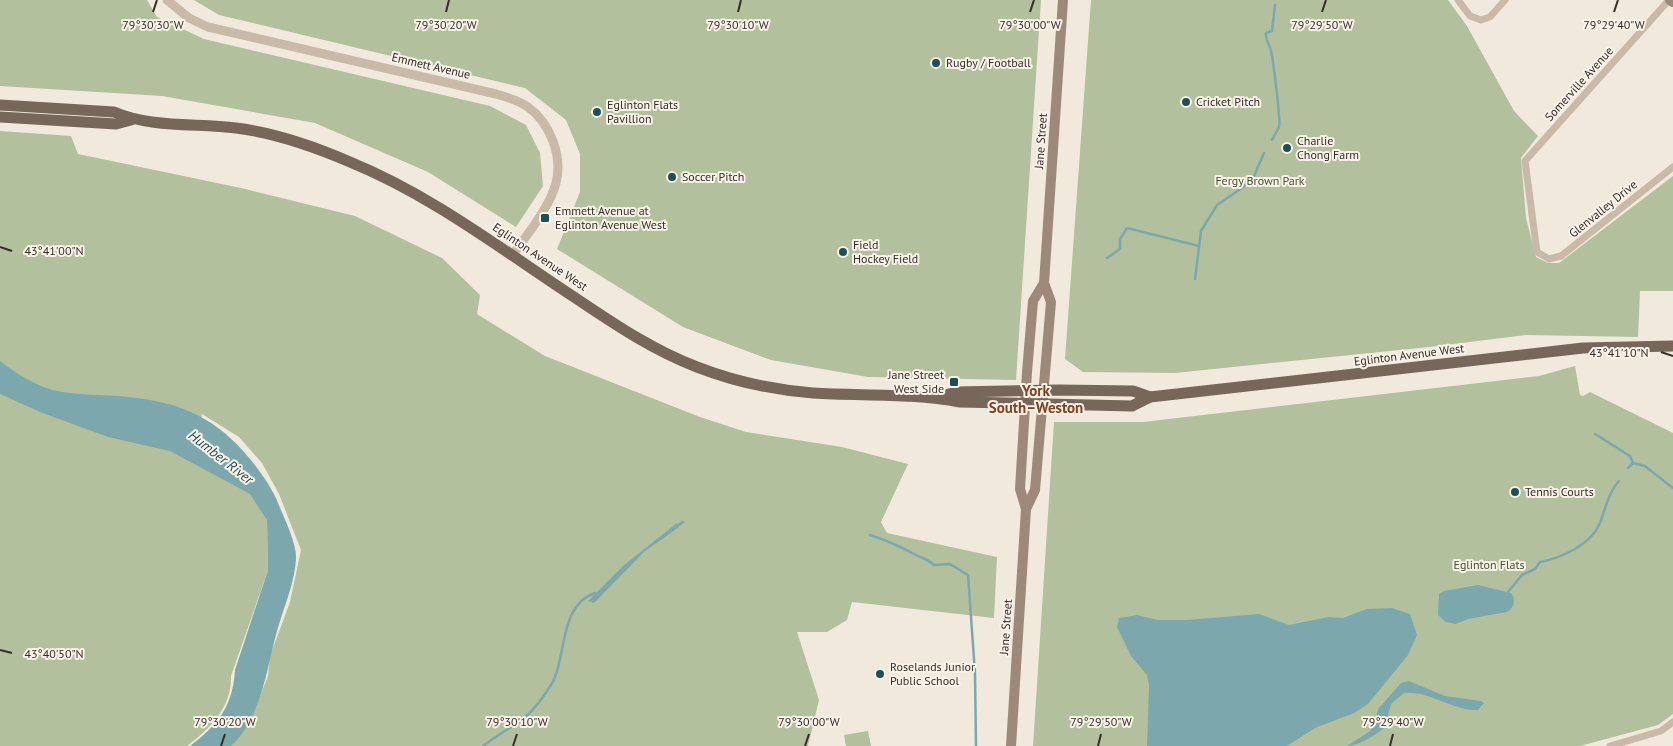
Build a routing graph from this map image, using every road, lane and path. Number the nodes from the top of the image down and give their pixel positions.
1 (167, 0) edge
2 (1063, 0) edge
3 (1458, 0) edge
4 (1505, 0) edge
5 (1671, 1) edge
6 (0, 105) edge
7 (0, 117) edge
8 (115, 118) junction
9 (1673, 168) edge
10 (512, 256) junction
11 (1544, 258) joint
12 (1044, 283) junction
13 (1673, 346) edge
14 (1026, 390) junction
15 (1043, 391) junction
16 (1150, 397) junction
17 (938, 398) junction
18 (1026, 404) junction
19 (1042, 405) junction
20 (1026, 509) junction
21 (1673, 722) edge
22 (1011, 746) edge
23 (1610, 746) edge

1 - 10 street, Emmett Avenue
2 - 12 main road, Jane Street
3 - 4 street
5 - 11 street, Somerville Avenue
6 - 8 main road, Eglinton Avenue West
7 - 8 main road, Eglinton Avenue West
8 - 10 main road, Eglinton Avenue West
9 - 11 street, Glenvalley Drive
10 - 17 main road, Eglinton Avenue West
12 - 14 main road, Jane Street
12 - 15 main road, Jane Street
13 - 16 main road, Eglinton Avenue West
14 - 15 main road, Eglinton Avenue West
14 - 17 main road, Eglinton Avenue West
14 - 18 main road, Jane Street
15 - 16 main road, Eglinton Avenue West
15 - 19 main road, Jane Street
16 - 19 main road, Eglinton Avenue West
17 - 18 main road, Eglinton Avenue West
18 - 19 main road, Eglinton Avenue West
18 - 20 main road, Jane Street
19 - 20 main road, Jane Street
20 - 22 main road, Jane Street
21 - 23 street

